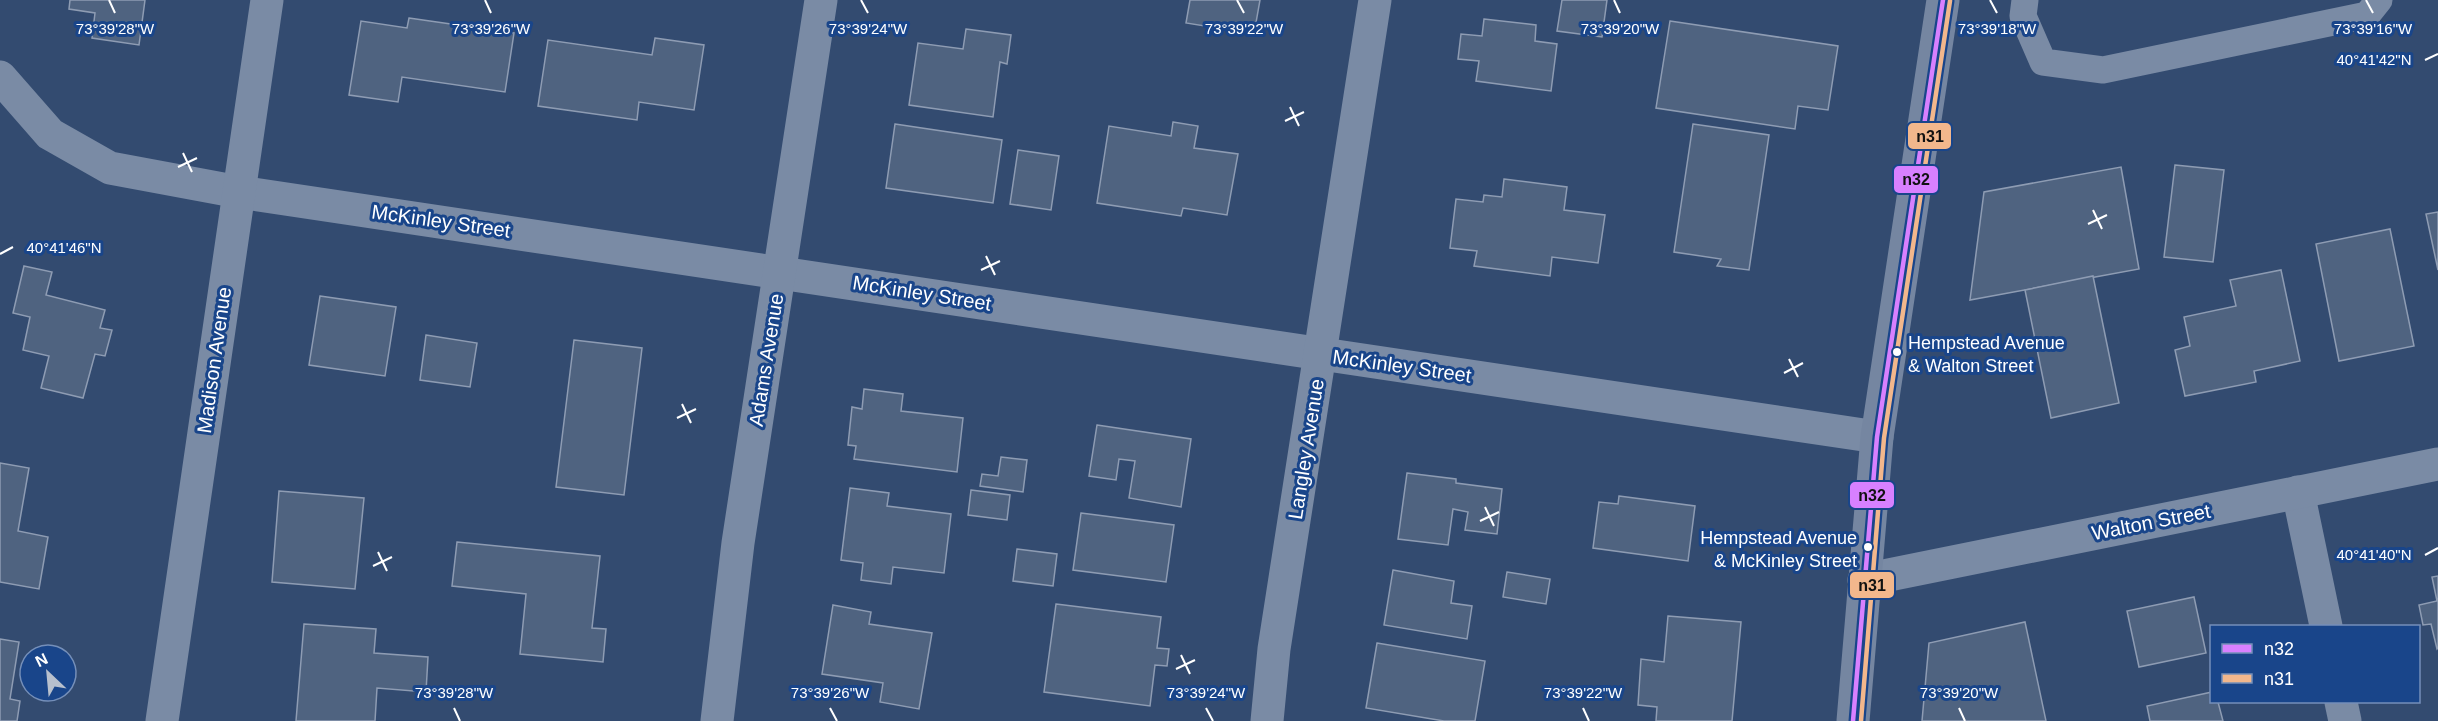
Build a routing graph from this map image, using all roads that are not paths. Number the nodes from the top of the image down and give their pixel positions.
1 (267, 0) edge
2 (821, 0) edge
3 (1374, 0) edge
4 (1943, 0) edge
5 (2025, 0) edge
6 (2379, 0) edge
7 (0, 77) edge
8 (239, 192) junction
9 (780, 271) junction
10 (1321, 354) junction
11 (1877, 436) junction
12 (2438, 464) edge
13 (2298, 492) junction
14 (1864, 580) junction
15 (2326, 625) edge
16 (2341, 703) edge
17 (162, 721) edge
18 (717, 721) edge
19 (1267, 721) edge
20 (1853, 721) edge
21 (2345, 721) edge

1 - 8 street, Madison Avenue
2 - 9 street, Adams Avenue
3 - 10 street, Langley Avenue
4 - 11 main road
5 - 6 lane
7 - 8 street, McKinley Street
8 - 9 street, McKinley Street
8 - 17 street, Madison Avenue
9 - 10 street, McKinley Street
9 - 18 street, Adams Avenue
10 - 11 street, McKinley Street
10 - 19 street, Langley Avenue
11 - 14 main road
12 - 13 street, Walton Street
13 - 14 street, Walton Street
13 - 15 street
14 - 20 main road
16 - 21 street

